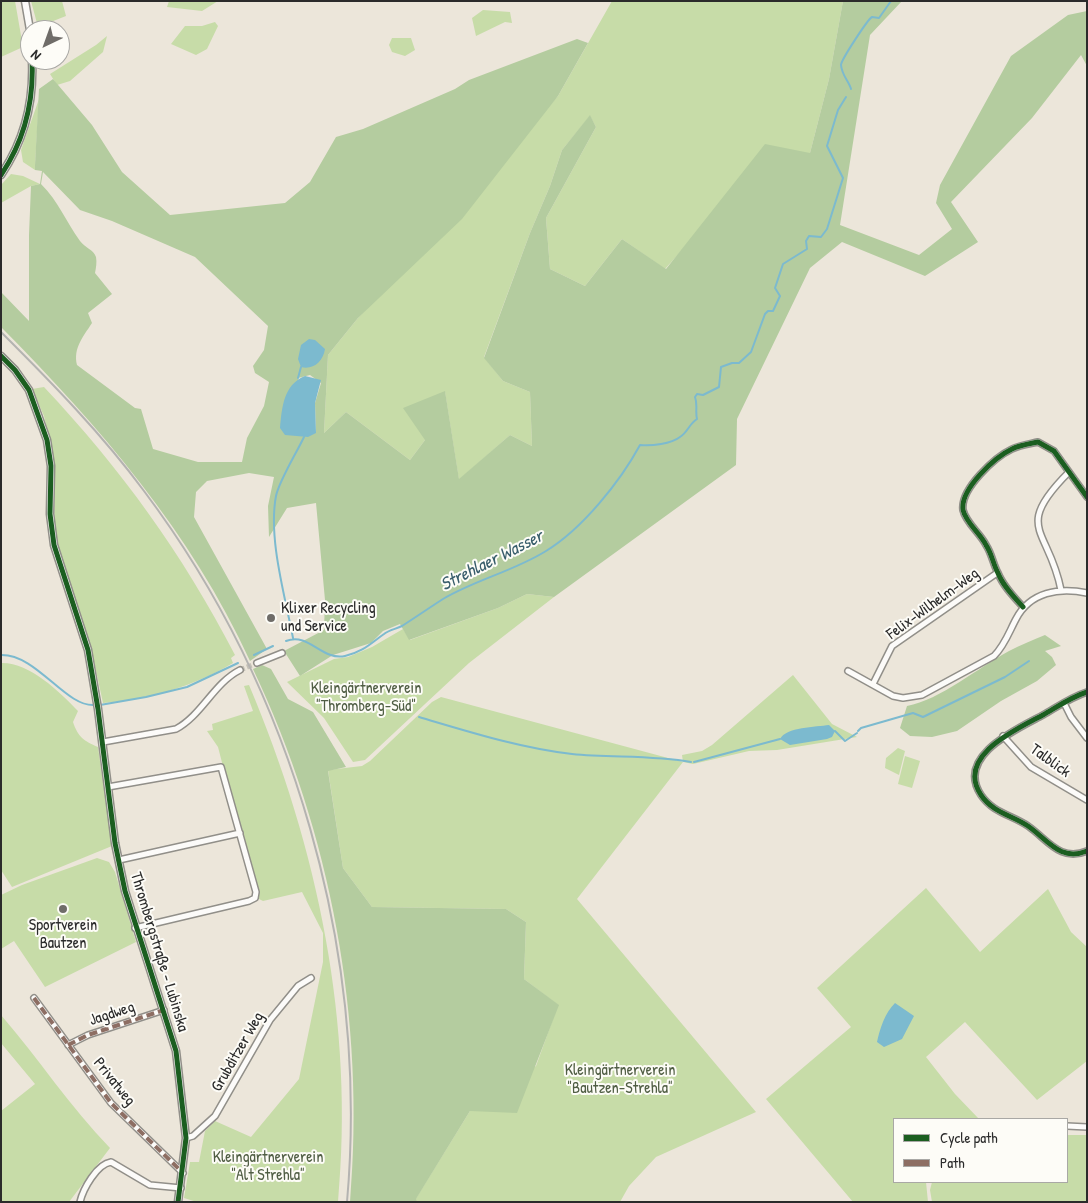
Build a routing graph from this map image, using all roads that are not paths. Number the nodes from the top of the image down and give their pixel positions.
1 (25, 1) edge
2 (28, 20) edge
3 (32, 70) edge
4 (1, 175) edge
5 (1, 356) edge
6 (1070, 472) junction
7 (1087, 498) edge
8 (998, 573) junction
9 (1061, 590) junction
10 (1087, 593) edge
11 (1023, 607) junction
12 (282, 653) dead end
13 (257, 663) tunnel mouth
14 (240, 670) tunnel mouth
15 (848, 671) dead end
16 (873, 684) junction
17 (1087, 692) edge
18 (1064, 703) junction
19 (1003, 736) junction
20 (1087, 738) edge
21 (103, 742) junction
22 (108, 787) junction
23 (1087, 800) edge
24 (240, 833) junction
25 (1087, 851) edge
26 (119, 860) junction
27 (135, 928) junction
28 (311, 978) dead end
29 (34, 998) dead end
30 (164, 1010) junction
31 (68, 1044) junction
32 (1068, 1126) edge
33 (1087, 1127) edge
34 (186, 1138) junction
35 (183, 1173) junction
36 (181, 1188) junction
37 (80, 1202) edge
38 (178, 1202) edge

1 - 2 street
3 - 4 street
5 - 21 street, Thrombergstraße - Lubinska
6 - 7 street
6 - 8 street
6 - 9 street
8 - 11 street
8 - 16 street, Felix-Wilhelm-Weg
9 - 10 street
9 - 11 street
11 - 16 street
12 - 13 street
14 - 21 street
15 - 16 street
17 - 18 street
18 - 19 street
18 - 20 street
19 - 23 street, Talblick
19 - 25 street
21 - 22 street, Thrombergstraße - Lubinska
22 - 24 street
22 - 26 street, Thrombergstraße - Lubinska
24 - 26 street
24 - 27 street
26 - 27 street, Thrombergstraße - Lubinska
27 - 30 street, Thrombergstraße - Lubinska
28 - 34 street, Grubditzer Weg
29 - 31 street, Privatweg
30 - 31 street, Jagdweg
30 - 34 street, Thrombergstraße - Lubinska
31 - 35 street, Privatweg
32 - 33 street
34 - 35 street, Thrombergstraße - Lubinska
35 - 36 street, Thrombergstraße - Lubinska
36 - 37 street
36 - 38 street, Thrombergstraße - Lubinska

